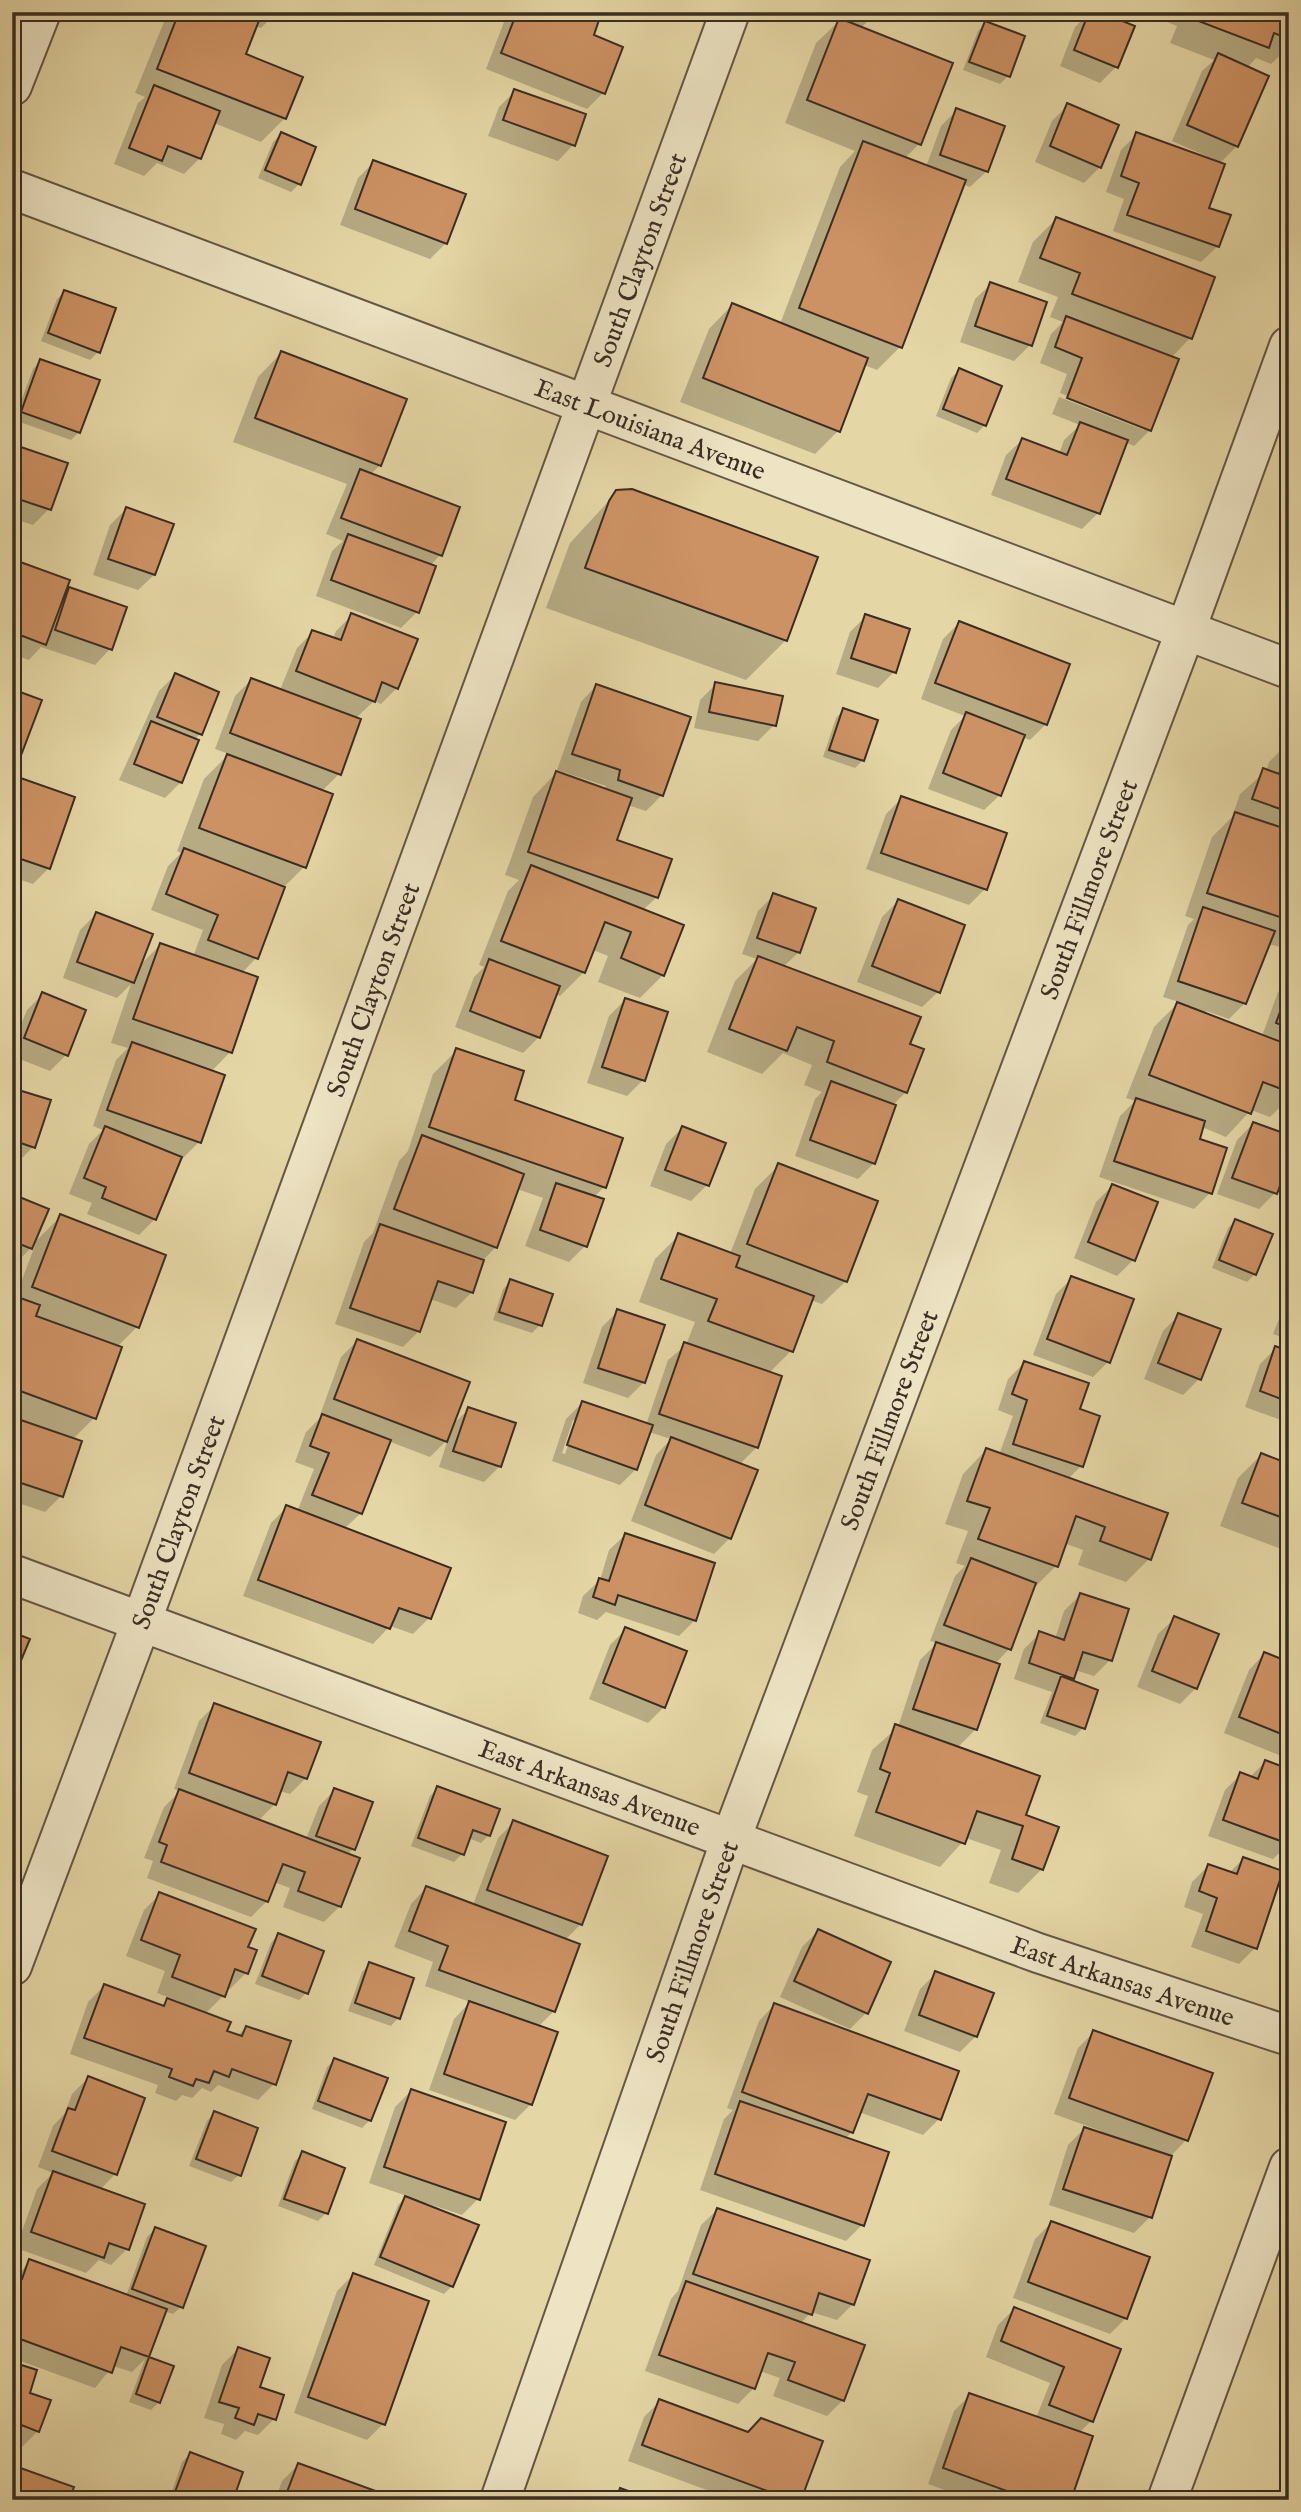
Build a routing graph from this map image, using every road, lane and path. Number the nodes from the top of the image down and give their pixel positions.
1 (41, 12) edge
2 (730, 12) edge
3 (12, 86) edge
4 (12, 189) edge
5 (1289, 346) edge
6 (585, 404) junction
7 (1185, 632) junction
8 (1289, 669) edge
9 (12, 1574) edge
10 (142, 1620) junction
11 (731, 1839) junction
12 (12, 1966) edge
13 (1289, 2036) edge
14 (1289, 2167) edge
15 (500, 2500) edge
16 (1167, 2500) edge

1 - 3 street
2 - 6 street, South Clayton Street
4 - 6 street, East Louisiana Avenue
5 - 7 street, South Fillmore Street
6 - 7 street, East Louisiana Avenue
6 - 10 street, South Clayton Street
7 - 8 street, East Louisiana Avenue
7 - 11 street, South Fillmore Street
9 - 10 street, East Arkansas Avenue
10 - 11 street, East Arkansas Avenue
10 - 12 street, South Clayton Street
11 - 13 street, East Arkansas Avenue
11 - 15 street, South Fillmore Street
14 - 16 street

